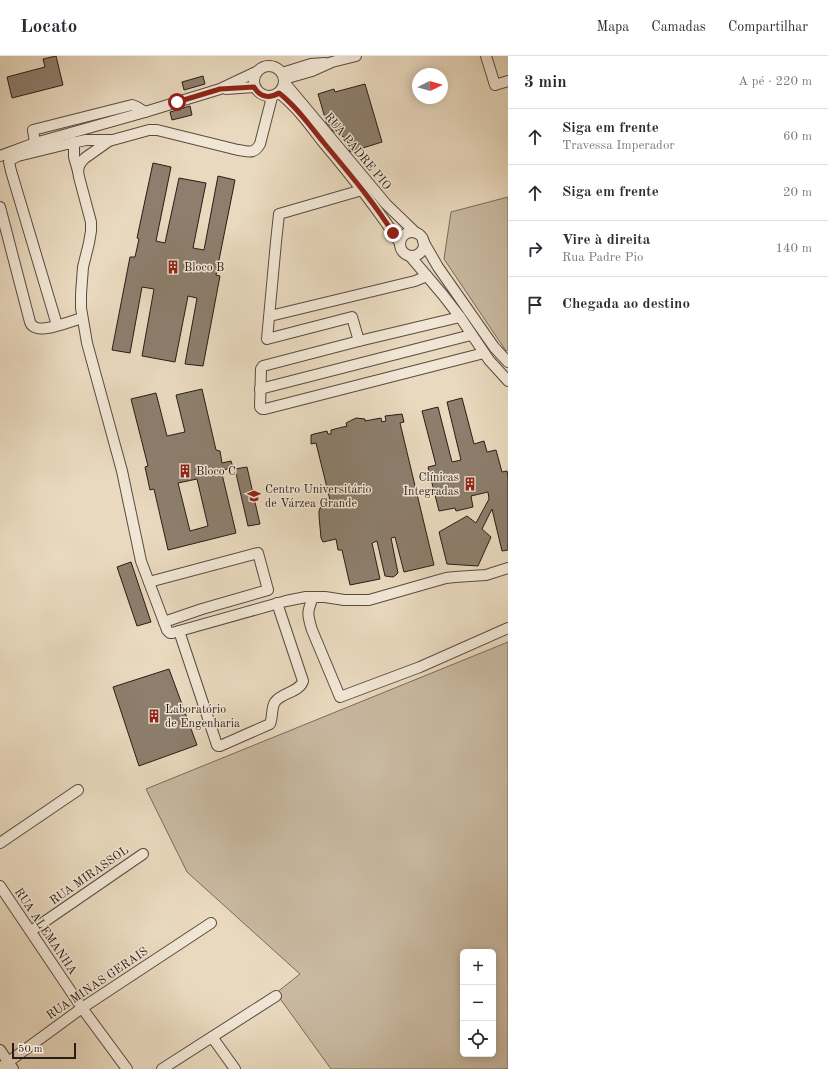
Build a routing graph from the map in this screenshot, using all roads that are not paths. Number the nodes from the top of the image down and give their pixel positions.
1 (356, 56) edge
2 (486, 56) edge
3 (256, 72) junction
4 (283, 78) junction
5 (508, 81) edge
6 (254, 87) junction
7 (220, 89) junction
8 (276, 95) junction
9 (145, 112) junction
10 (84, 130) junction
11 (86, 140) junction
12 (111, 140) junction
13 (74, 142) junction
14 (35, 143) junction
15 (0, 150) edge
16 (15, 150) junction
17 (90, 155) junction
18 (0, 156) edge
19 (78, 171) junction
20 (362, 190) junction
21 (0, 208) edge
22 (416, 233) junction
23 (423, 241) junction
24 (400, 243) junction
25 (410, 256) junction
26 (427, 276) junction
27 (270, 316) junction
28 (460, 317) junction
29 (82, 318) junction
30 (57, 325) junction
31 (471, 335) junction
32 (359, 341) junction
33 (484, 353) junction
34 (508, 362) edge
35 (508, 381) edge
36 (260, 389) junction
37 (508, 568) edge
38 (149, 582) junction
39 (313, 597) junction
40 (278, 603) junction
41 (164, 622) junction
42 (508, 628) edge
43 (179, 631) junction
44 (78, 790) dead end
45 (0, 843) edge
46 (143, 854) dead end
47 (0, 886) edge
48 (211, 924) dead end
49 (31, 931) junction
50 (276, 996) dead end
51 (82, 1008) junction
52 (212, 1038) junction
53 (0, 1050) edge
54 (7, 1066) edge
55 (127, 1069) edge
56 (162, 1069) edge
57 (235, 1069) edge

1 - 4 street
2 - 5 street
3 - 4 street
3 - 6 street
3 - 7 street
4 - 8 street
4 - 22 street, RUA PADRE PIO
6 - 7 street
6 - 8 street
7 - 9 street
8 - 12 street
8 - 20 street, RUA PADRE PIO
9 - 10 street
9 - 14 street
10 - 11 street
10 - 14 street
11 - 12 street
11 - 13 street
11 - 17 street
12 - 17 street
13 - 19 street
13 - 30 street
14 - 16 street
15 - 16 street
16 - 18 street
17 - 19 street
19 - 29 street
20 - 24 street, RUA PADRE PIO
20 - 27 street
21 - 30 street
22 - 23 street
22 - 24 street
23 - 25 street
23 - 34 street
24 - 25 street
25 - 26 street
26 - 27 street
26 - 28 street
27 - 32 street
28 - 31 street
28 - 32 street
29 - 30 street
29 - 38 street
31 - 33 street
31 - 36 street
32 - 36 street
33 - 35 street
33 - 36 street
37 - 39 street
38 - 41 street
38 - 41 street
39 - 40 street
39 - 42 street
40 - 43 street
40 - 43 street
41 - 43 street
44 - 45 street
46 - 49 street, RUA MIRASSOL
47 - 49 street, RUA ALEMANHA
48 - 51 street, RUA MINAS GERAIS
49 - 51 street, RUA ALEMANHA
50 - 52 street
51 - 54 street, RUA MINAS GERAIS
51 - 55 street, RUA ALEMANHA
52 - 56 street
52 - 57 street
53 - 54 street

